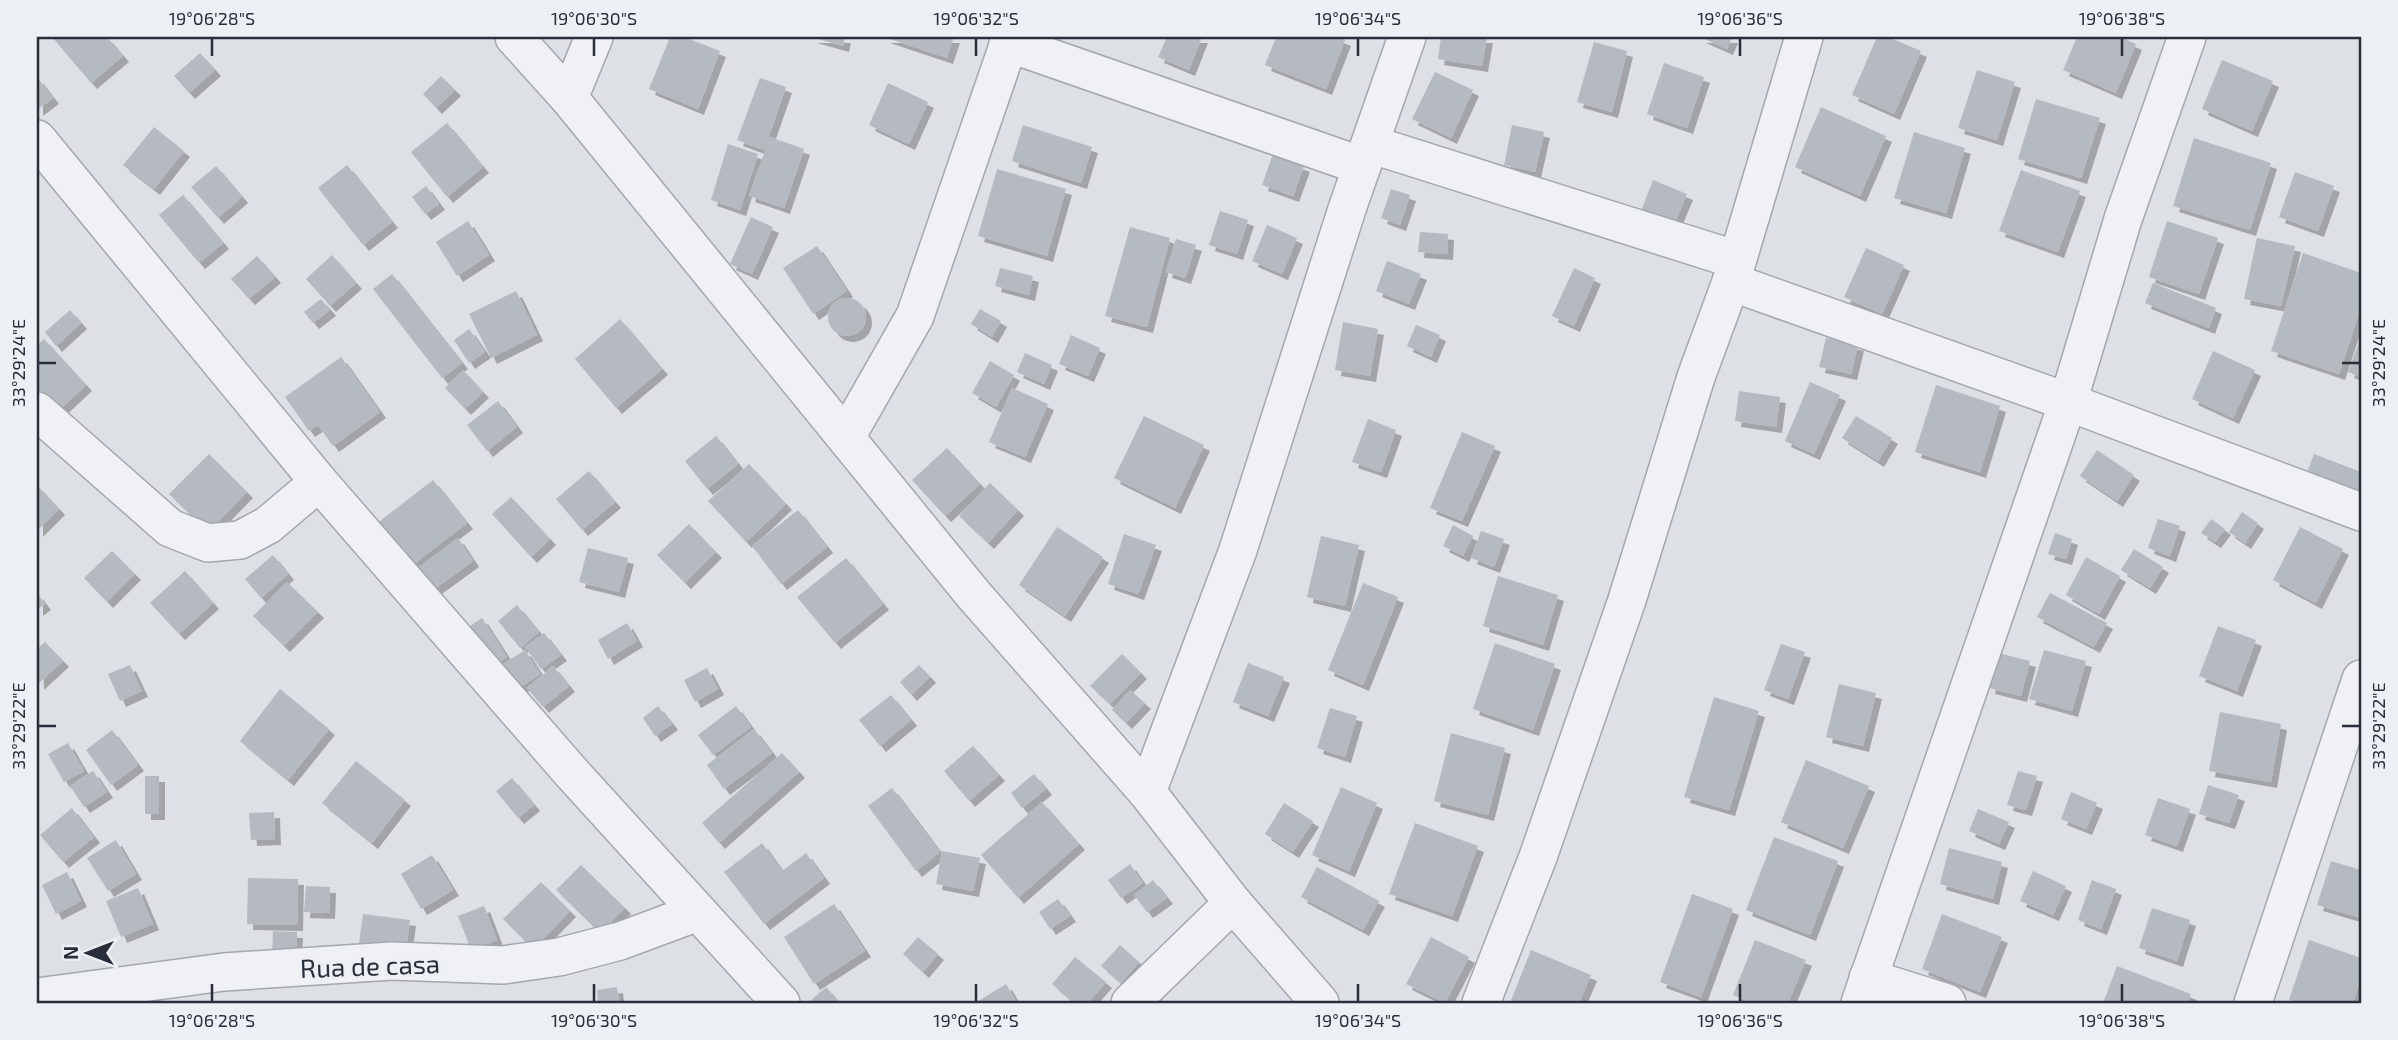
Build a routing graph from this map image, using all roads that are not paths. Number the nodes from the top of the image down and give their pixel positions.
1 (514, 37) edge
2 (594, 37) edge
3 (1408, 37) edge
4 (1804, 37) edge
5 (2187, 37) edge
6 (1010, 40) edge
7 (569, 99) junction
8 (37, 139) edge
9 (1366, 155) junction
10 (1734, 271) junction
11 (2068, 402) junction
12 (37, 411) edge
13 (846, 437) junction
14 (319, 482) junction
15 (2361, 512) edge
16 (2361, 679) edge
17 (1147, 792) junction
18 (1233, 903) junction
19 (698, 912) junction
20 (1864, 991) edge
21 (37, 997) edge
22 (781, 1003) edge
23 (1130, 1003) edge
24 (1320, 1003) edge
25 (1481, 1003) edge
26 (1947, 1003) edge
27 (2253, 1003) edge

1 - 7 street
2 - 7 street
3 - 9 street
4 - 10 street
5 - 11 street
6 - 9 street
6 - 13 street
7 - 13 street
8 - 14 street
9 - 10 street
9 - 17 street
10 - 11 street
10 - 25 street
11 - 15 street
11 - 20 street
12 - 14 street
13 - 17 street
14 - 19 street
16 - 27 street
17 - 18 street
18 - 23 street
18 - 24 street
19 - 21 street, Rua de casa
19 - 22 street
20 - 26 street

